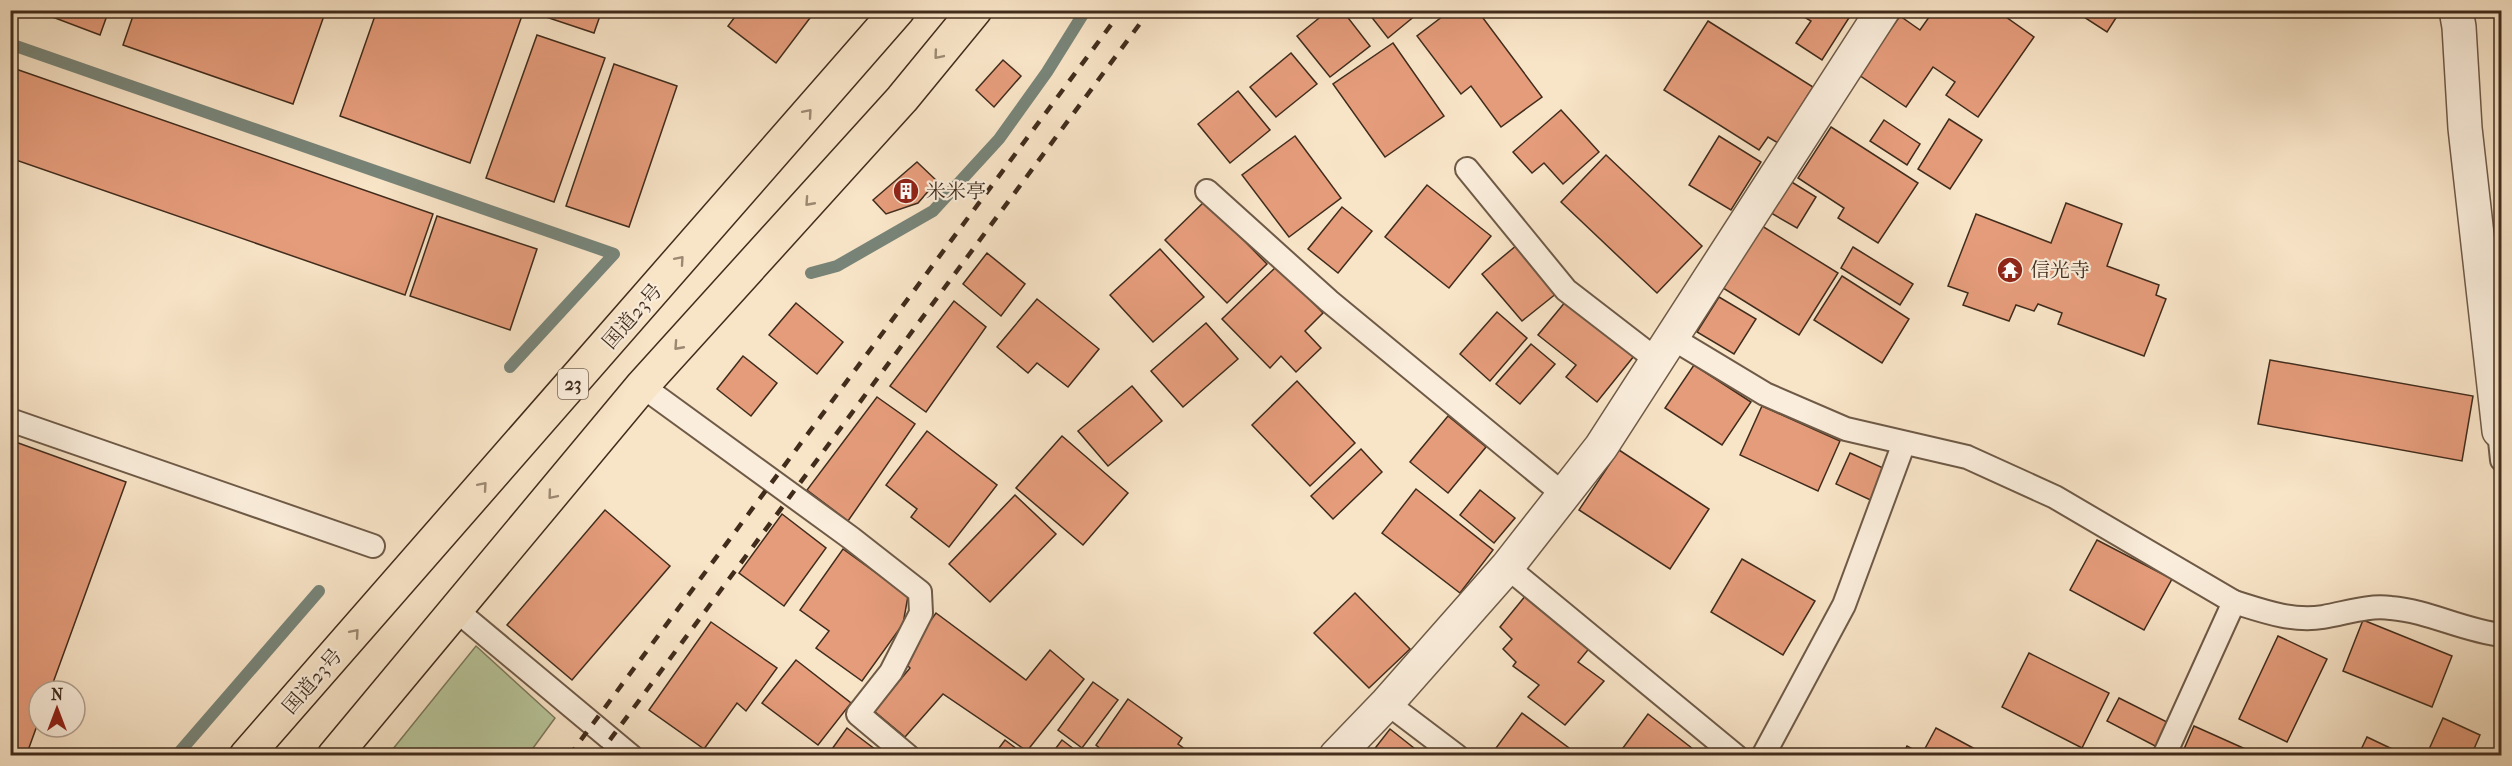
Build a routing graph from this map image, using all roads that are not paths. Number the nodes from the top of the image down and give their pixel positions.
1 (898, 10) edge
2 (975, 10) edge
3 (1883, 10) edge
4 (2456, 10) edge
5 (1467, 169) dead end
6 (1207, 191) dead end
7 (1665, 350) junction
8 (642, 386) junction
9 (10, 420) edge
10 (2501, 441) edge
11 (1904, 443) junction
12 (1563, 494) junction
13 (373, 546) dead end
14 (1507, 567) junction
15 (2234, 602) junction
16 (456, 610) junction
17 (2502, 635) edge
18 (1387, 703) junction
19 (246, 756) edge
20 (333, 756) edge
21 (631, 756) edge
22 (908, 756) edge
23 (1336, 756) edge
24 (1456, 756) edge
25 (1736, 756) edge
26 (1764, 756) edge
27 (2164, 756) edge

19 -> 1 highway, 国道23号 / 23
2 -> 8 highway
3 - 7 street
4 - 10 street
5 - 7 lane
6 - 12 lane
7 - 11 lane
7 - 12 street
8 -> 16 highway
8 - 22 lane
9 - 13 lane
11 - 15 lane
11 - 26 lane
12 - 14 street
14 - 18 street
14 - 25 lane
15 - 17 lane
15 - 27 lane
16 - 20 highway
16 - 21 lane
18 - 23 street
18 - 24 lane

